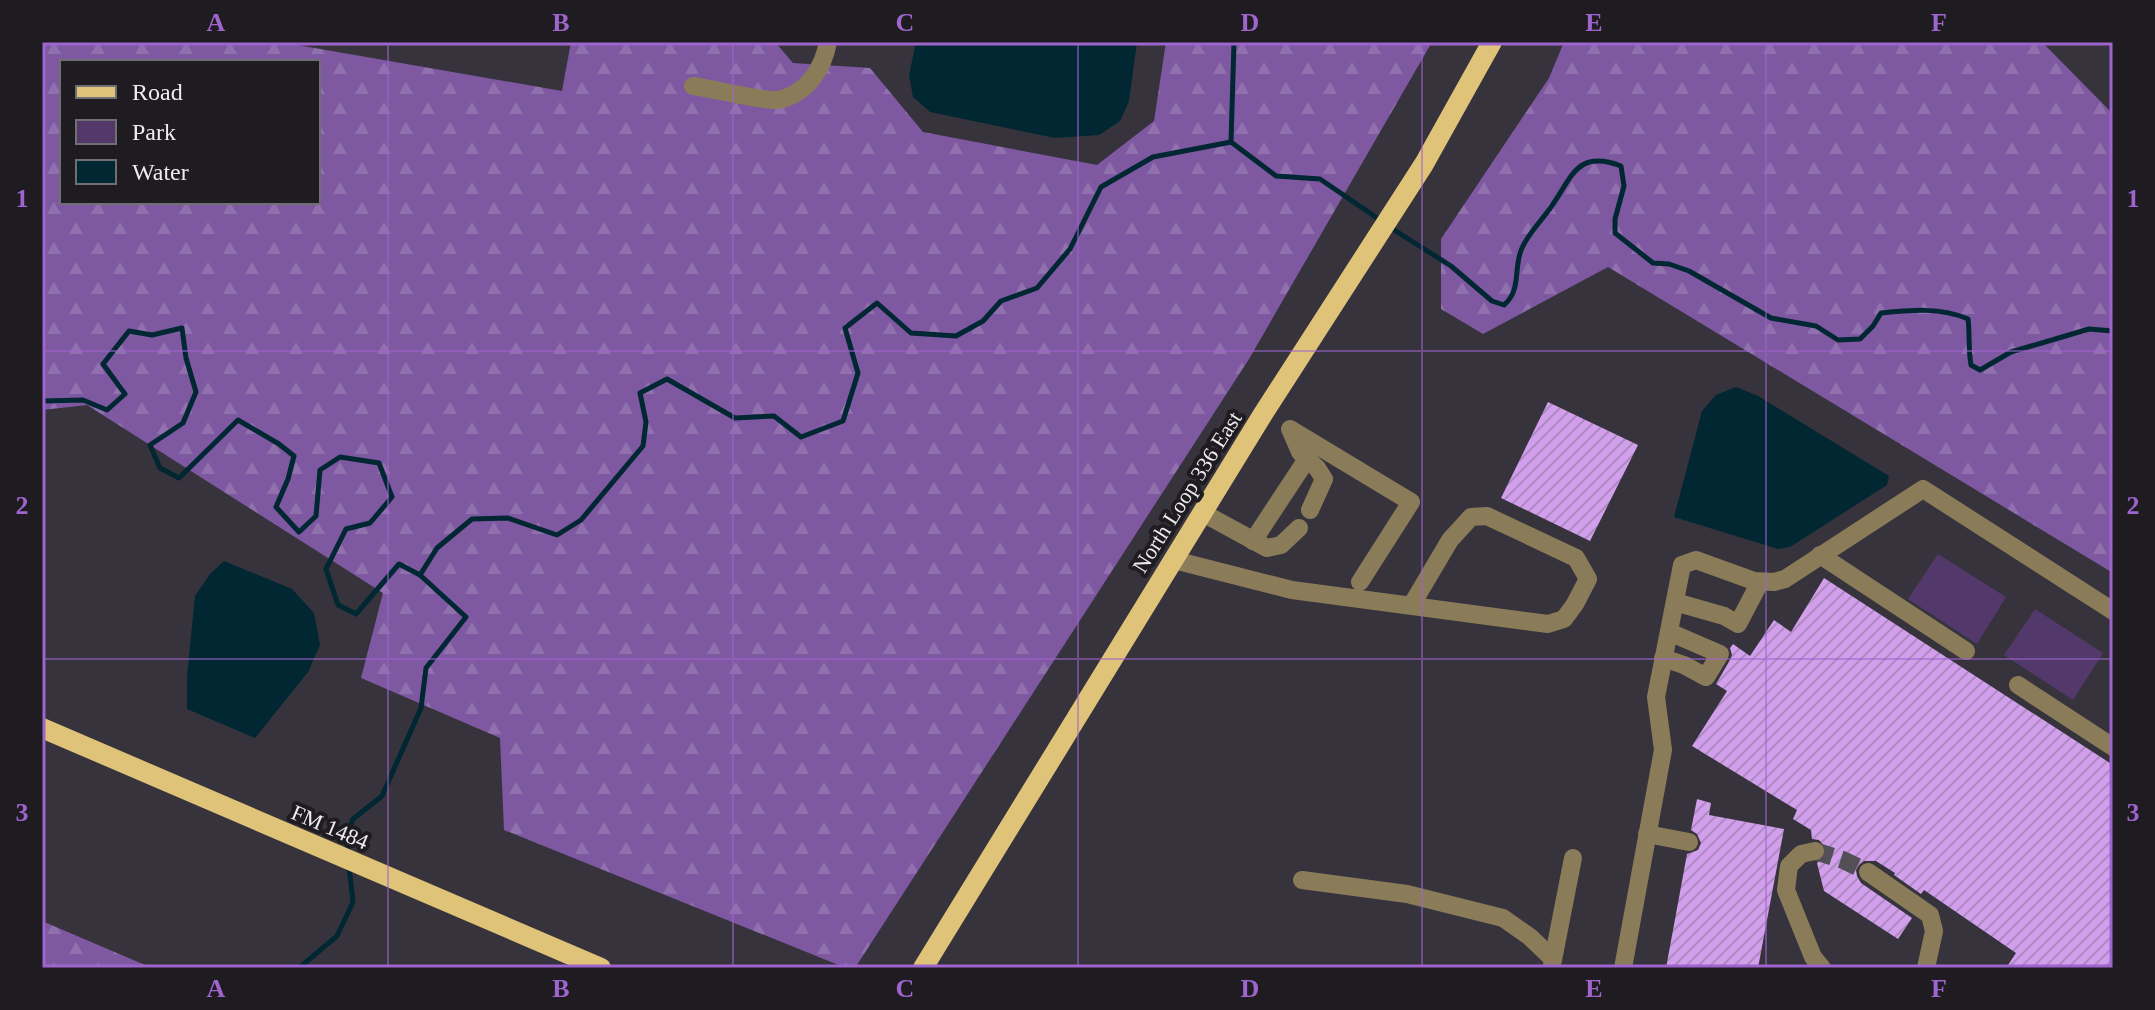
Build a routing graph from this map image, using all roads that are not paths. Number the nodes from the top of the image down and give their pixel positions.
1 (828, 42) edge
2 (1492, 42) edge
3 (693, 86) dead end
4 (1263, 414) junction
5 (1290, 429) junction
6 (1307, 459) junction
7 (1310, 510) dead end
8 (1203, 513) junction
9 (1299, 528) dead end
10 (1253, 541) junction
11 (1820, 555) junction
12 (1174, 560) junction
13 (1360, 582) dead end
14 (1760, 582) junction
15 (1675, 602) junction
16 (1411, 606) junction
17 (2113, 611) edge
18 (1669, 632) junction
19 (1966, 651) dead end
20 (1663, 658) junction
21 (2018, 685) dead end
22 (42, 728) edge
23 (2113, 747) edge
24 (1647, 834) junction
25 (1689, 842) dead end
26 (1815, 851) dead end
27 (1573, 858) dead end
28 (1868, 872) tunnel mouth
29 (1302, 880) dead end
30 (1552, 963) edge
31 (601, 968) edge
32 (923, 968) edge
33 (1623, 968) edge
34 (1822, 968) edge
35 (1926, 968) edge

1 - 3 street
2 - 4 main road, North Loop 336 East
4 - 5 street
4 - 8 main road, North Loop 336 East
5 - 6 street
5 - 13 street
6 - 7 street
6 - 10 street
8 - 10 street
8 - 12 main road, North Loop 336 East
9 - 10 street
11 - 14 street
11 - 17 street
11 - 19 street
12 - 16 street
12 - 32 main road, North Loop 336 East
14 - 15 street
14 - 15 street
15 - 18 street
16 - 16 street
18 - 20 street
18 - 20 street
20 - 24 street
21 - 23 street
22 - 31 main road, FM 1484 / FM 1484
24 - 25 street
24 - 33 street
26 - 34 street
27 - 30 street
28 - 35 street
29 - 30 street

